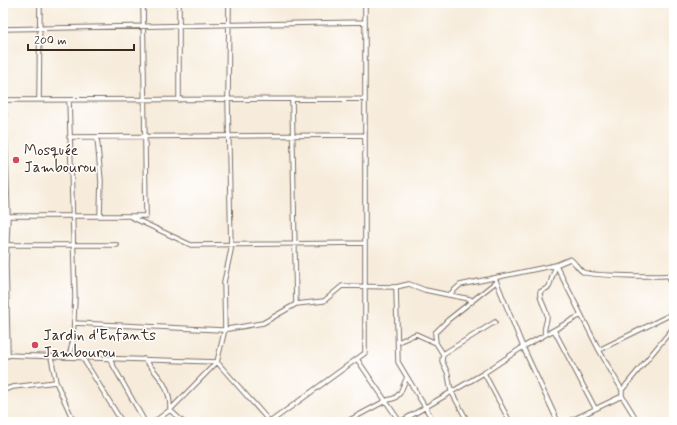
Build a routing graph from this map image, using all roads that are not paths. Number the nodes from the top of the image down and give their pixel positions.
1 (4, 3) edge
2 (40, 3) edge
3 (143, 3) edge
4 (179, 3) edge
5 (229, 3) edge
6 (365, 3) edge
7 (365, 22) junction
8 (229, 25) junction
9 (179, 26) junction
10 (144, 27) junction
11 (4, 29) junction
12 (40, 29) junction
13 (3, 38) edge
14 (364, 99) junction
15 (3, 100) edge
16 (39, 100) junction
17 (69, 100) junction
18 (145, 100) junction
19 (179, 100) junction
20 (228, 100) junction
21 (292, 100) junction
22 (292, 135) junction
23 (364, 135) junction
24 (145, 136) junction
25 (229, 136) junction
26 (69, 137) junction
27 (97, 137) junction
28 (4, 140) edge
29 (5, 178) edge
30 (100, 214) junction
31 (72, 215) junction
32 (3, 216) edge
33 (8, 216) junction
34 (128, 216) junction
35 (365, 243) junction
36 (231, 244) junction
37 (294, 244) junction
38 (7, 245) junction
39 (72, 245) junction
40 (117, 245) dead end
41 (556, 265) junction
42 (674, 275) edge
43 (669, 276) junction
44 (496, 280) junction
45 (365, 286) junction
46 (396, 287) junction
47 (674, 290) edge
48 (449, 295) junction
49 (472, 302) junction
50 (296, 304) junction
51 (674, 313) edge
52 (581, 315) junction
53 (495, 322) dead end
54 (74, 323) junction
55 (674, 327) edge
56 (225, 329) junction
57 (554, 330) junction
58 (545, 335) junction
59 (398, 342) junction
60 (436, 343) junction
61 (523, 348) junction
62 (599, 350) junction
63 (443, 354) junction
64 (5, 356) edge
65 (50, 357) junction
66 (69, 357) junction
67 (82, 358) junction
68 (109, 358) junction
69 (144, 359) junction
70 (357, 359) junction
71 (217, 362) junction
72 (484, 373) junction
73 (407, 377) junction
74 (56, 382) junction
75 (3, 390) edge
76 (622, 390) junction
77 (452, 391) junction
78 (622, 396) junction
79 (385, 401) junction
80 (425, 406) junction
81 (595, 408) junction
82 (170, 410) junction
83 (74, 422) edge
84 (122, 422) edge
85 (145, 422) edge
86 (154, 422) edge
87 (183, 422) edge
88 (346, 422) edge
89 (400, 422) edge
90 (434, 422) edge
91 (468, 422) edge
92 (510, 422) edge
93 (558, 422) edge
94 (568, 422) edge
95 (638, 422) edge

1 - 11 street
2 - 12 street
3 - 10 street
4 - 9 street
5 - 8 street
6 - 7 street
7 - 8 street
7 - 14 street
8 - 9 street
8 - 20 street
9 - 10 street
9 - 19 street
10 - 12 street
10 - 18 street
11 - 12 street
11 - 13 street
12 - 16 street
13 - 15 street
14 - 21 street
14 - 23 street
15 - 16 street
15 - 28 street
16 - 17 street
17 - 18 street
17 - 26 street
18 - 19 street
18 - 24 street
19 - 20 street
20 - 21 street
20 - 25 street
21 - 22 street
22 - 23 street
22 - 25 street
22 - 37 street
23 - 35 street
24 - 25 street
24 - 27 street
24 - 34 street
25 - 36 street
26 - 27 street
26 - 31 street
27 - 30 street
28 - 29 street
29 - 33 street
30 - 31 street
30 - 34 street
31 - 33 street
31 - 39 street
32 - 33 street
33 - 38 street
34 - 36 street
35 - 37 street
35 - 45 street
36 - 37 street
36 - 56 street
37 - 50 street
38 - 39 street
38 - 64 street
39 - 40 street
39 - 54 street
41 - 43 street
41 - 44 street
41 - 52 street
41 - 58 street
42 - 43 street
43 - 47 street
44 - 48 street
44 - 49 street
44 - 61 street
45 - 46 street
45 - 50 street
45 - 70 street
46 - 48 street
46 - 59 street
48 - 49 street
49 - 60 street
50 - 56 street
51 - 62 street
52 - 57 street
52 - 62 street
53 - 63 street
54 - 56 street
54 - 66 street
55 - 76 street
56 - 71 street
57 - 58 street
57 - 81 street
58 - 61 street
59 - 60 street
59 - 73 street
60 - 63 street
61 - 72 street
61 - 93 street
62 - 76 street
63 - 77 street
64 - 65 street
65 - 66 street
65 - 74 street
66 - 67 street
67 - 68 street
67 - 84 street
68 - 69 street
68 - 85 street
69 - 71 street
69 - 82 street
70 - 71 street
70 - 79 street
71 - 82 street
72 - 77 street
72 - 92 street
73 - 79 street
73 - 80 street
74 - 75 street
74 - 83 street
76 - 78 street
77 - 80 street
77 - 91 street
78 - 81 street
78 - 95 street
79 - 88 street
79 - 89 street
80 - 89 street
80 - 90 street
81 - 94 street
82 - 86 street
82 - 87 street

